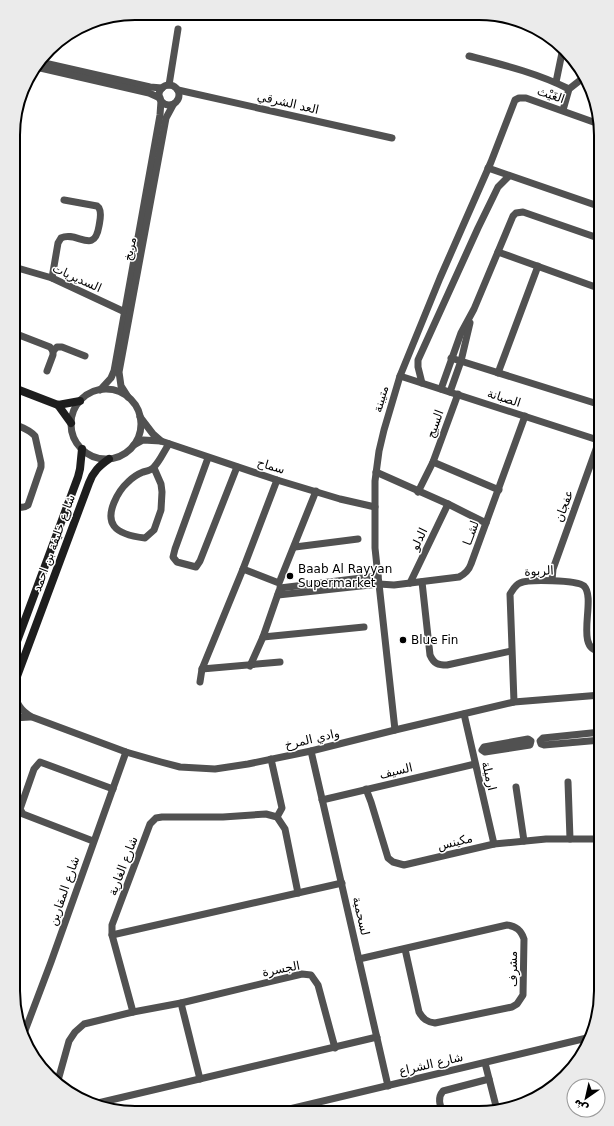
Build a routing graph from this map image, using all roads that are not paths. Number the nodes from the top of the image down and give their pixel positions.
1 (178, 29) dead end
2 (562, 55) edge
3 (469, 56) dead end
4 (45, 63) edge
5 (42, 68) edge
6 (580, 80) edge
7 (556, 82) junction
8 (169, 85) junction
9 (162, 88) junction
10 (569, 89) junction
11 (178, 90) junction
12 (519, 98) joint
13 (161, 100) junction
14 (173, 105) junction
15 (563, 110) junction
16 (593, 122) edge
17 (392, 138) dead end
18 (488, 168) junction
19 (509, 176) junction
20 (64, 200) dead end
21 (594, 205) edge
22 (594, 237) edge
23 (498, 252) junction
24 (538, 266) junction
25 (20, 269) edge
26 (52, 278) junction
27 (594, 286) edge
28 (474, 309) junction
29 (127, 313) junction
30 (20, 335) edge
31 (53, 350) junction
32 (85, 356) dead end
33 (451, 358) junction
34 (461, 361) junction
35 (47, 372) dead end
36 (498, 373) junction
37 (400, 376) junction
38 (422, 383) junction
39 (441, 389) junction
40 (20, 390) edge
41 (100, 390) junction
42 (450, 392) junction
43 (458, 394) junction
44 (128, 397) junction
45 (80, 402) junction
46 (594, 403) edge
47 (58, 405) junction
48 (525, 416) junction
49 (140, 417) junction
50 (71, 423) junction
51 (20, 427) edge
52 (594, 439) edge
53 (161, 441) junction
54 (169, 444) junction
55 (134, 445) junction
56 (82, 449) junction
57 (594, 457) edge
58 (208, 458) junction
59 (109, 459) junction
60 (433, 462) junction
61 (237, 467) junction
62 (154, 468) junction
63 (376, 472) junction
64 (277, 480) junction
65 (499, 490) junction
66 (316, 491) junction
67 (418, 492) junction
68 (448, 504) junction
69 (375, 507) junction
70 (20, 508) edge
71 (486, 523) junction
72 (358, 539) dead end
73 (295, 547) junction
74 (243, 570) junction
75 (378, 576) junction
76 (552, 580) junction
77 (422, 582) junction
78 (410, 583) junction
79 (379, 584) junction
80 (279, 589) junction
81 (364, 627) dead end
82 (20, 633) edge
83 (263, 637) junction
84 (594, 649) edge
85 (511, 651) junction
86 (280, 662) dead end
87 (250, 666) junction
88 (20, 669) edge
89 (202, 669) junction
90 (200, 682) dead end
91 (594, 696) edge
92 (514, 702) junction
93 (20, 708) edge
94 (464, 714) junction
95 (32, 717) junction
96 (20, 718) edge
97 (394, 730) junction
98 (594, 733) edge
99 (577, 734) junction
100 (594, 741) edge
101 (578, 742) junction
102 (515, 745) dead end
103 (311, 751) junction
104 (126, 752) junction
105 (472, 753) junction
106 (270, 759) junction
107 (475, 764) junction
108 (568, 782) dead end
109 (516, 787) dead end
110 (113, 789) junction
111 (366, 790) junction
112 (322, 800) junction
113 (277, 817) junction
114 (570, 839) junction
115 (594, 839) edge
116 (93, 842) junction
117 (524, 842) junction
118 (494, 844) junction
119 (342, 882) junction
120 (298, 893) junction
121 (112, 935) junction
122 (405, 949) junction
123 (359, 959) junction
124 (181, 1003) junction
125 (133, 1012) junction
126 (26, 1028) edge
127 (377, 1037) junction
128 (583, 1039) edge
129 (335, 1048) junction
130 (485, 1063) junction
131 (59, 1077) edge
132 (200, 1079) junction
133 (490, 1079) junction
134 (388, 1086) junction
135 (104, 1102) edge
136 (496, 1105) edge
137 (306, 1106) edge
138 (441, 1106) edge

1 - 8 street
2 - 7 street
3 - 7 street
4 - 9 street
5 - 13 street
6 - 10 street
7 - 10 street
8 - 9 street
8 - 11 street
9 - 13 street
10 - 15 street
11 - 14 street
11 - 17 street, العد الشرقي
12 - 15 street, الغَيْث
12 - 18 street, متيبنة
13 - 14 street
13 - 29 street, مريخ
14 - 29 street, مريخ
15 - 16 street, الغَيْث
18 - 19 street
18 - 37 street, متيبنة
19 - 21 street
19 - 38 street
20 - 26 street
22 - 23 street
23 - 24 street
23 - 28 street
24 - 27 street
24 - 36 street
25 - 26 street, السديريات
26 - 29 street, السديريات
28 - 33 street
28 - 34 street
29 - 41 street, مريخ
29 - 44 street, مريخ
30 - 31 street
31 - 32 street
31 - 35 street
33 - 34 street
33 - 39 street
34 - 36 street
34 - 42 street
36 - 46 street
37 - 38 street, الصبانة
37 - 63 street, متيبنة
38 - 39 street, الصبانة
39 - 42 street, الصبانة
40 - 47 street
41 - 44 street
41 - 45 street
42 - 43 street, الصبانة
43 - 48 street, الصبانة
43 - 60 street, السيج
44 - 49 street
45 - 47 street
45 - 50 street
47 - 50 street
48 - 52 street, الصبانة
48 - 65 street, لشــا
49 - 53 street, سماح
49 - 55 street
50 - 56 street
51 - 70 street
53 - 54 street, سماح
53 - 55 street, سماح
54 - 58 street, سماح
54 - 62 street
55 - 59 street
56 - 59 street
56 - 82 street, شارع خليفة بن احمد
57 - 76 street, عفجان
58 - 61 street, سماح
58 - 61 street
59 - 88 street, شارع خليفة بن احمد
60 - 65 street
60 - 67 street, السيج
61 - 64 street, سماح
62 - 62 street
63 - 67 street
63 - 69 street, متيبنة
64 - 66 street, سماح
64 - 74 street
65 - 71 street, لشــا
66 - 69 street, سماح
66 - 73 street
67 - 68 street
68 - 71 street
68 - 78 street, الدلو
69 - 75 street, متيبنة
71 - 77 street, لشــا
72 - 73 street
73 - 80 street
74 - 80 street
74 - 89 street
75 - 79 street, متيبنة
75 - 80 street
76 - 84 street, الربوة
76 - 85 street, الربوة
77 - 78 street, لشــا
77 - 85 street
78 - 79 street, لشــا
79 - 80 street, لشــا
79 - 97 street, متيبنة
80 - 83 street
81 - 83 street
83 - 87 street
85 - 92 street, الربوة
86 - 87 street
87 - 89 street
89 - 90 street
91 - 92 street, وادي المرخ
92 - 94 street, وادي المرخ
93 - 95 street, وادي المرخ
94 - 97 street, وادي المرخ
94 - 105 street, ارميلة
95 - 96 street, وادي المرخ
95 - 104 street, وادي المرخ
97 - 103 street, وادي المرخ
98 - 99 street
99 - 101 street
99 - 101 street
100 - 101 street
102 - 105 street
103 - 106 street, وادي المرخ
103 - 112 street, لسحمية
104 - 106 street, وادي المرخ
104 - 110 street, شارع المقارين
105 - 107 street, ارميلة
106 - 113 street
107 - 111 street, السيف
107 - 118 street, ارميلة
108 - 114 street
109 - 117 street
110 - 116 street, شارع المقارين
110 - 116 street
111 - 112 street, السيف
111 - 118 street, مكينس
112 - 119 street, لسحمية
113 - 120 street
113 - 121 street, شارع الغارية
114 - 115 street, مكينس
114 - 117 street, مكينس
116 - 126 street, شارع المقارين
117 - 118 street, مكينس
119 - 120 street
119 - 123 street, لسحمية
120 - 121 street
121 - 125 street
122 - 122 street, مشرف
122 - 123 street, مشرف
123 - 127 street, لسحمية
124 - 125 street, الجسرة
124 - 129 street, الجسرة
124 - 132 street
125 - 131 street, الجسرة
127 - 129 street
127 - 134 street, لسحمية
128 - 130 street, شارع الشراع
129 - 132 street
130 - 133 street
130 - 134 street, شارع الشراع
132 - 135 street
133 - 136 street
133 - 138 street
134 - 137 street, شارع الشراع

